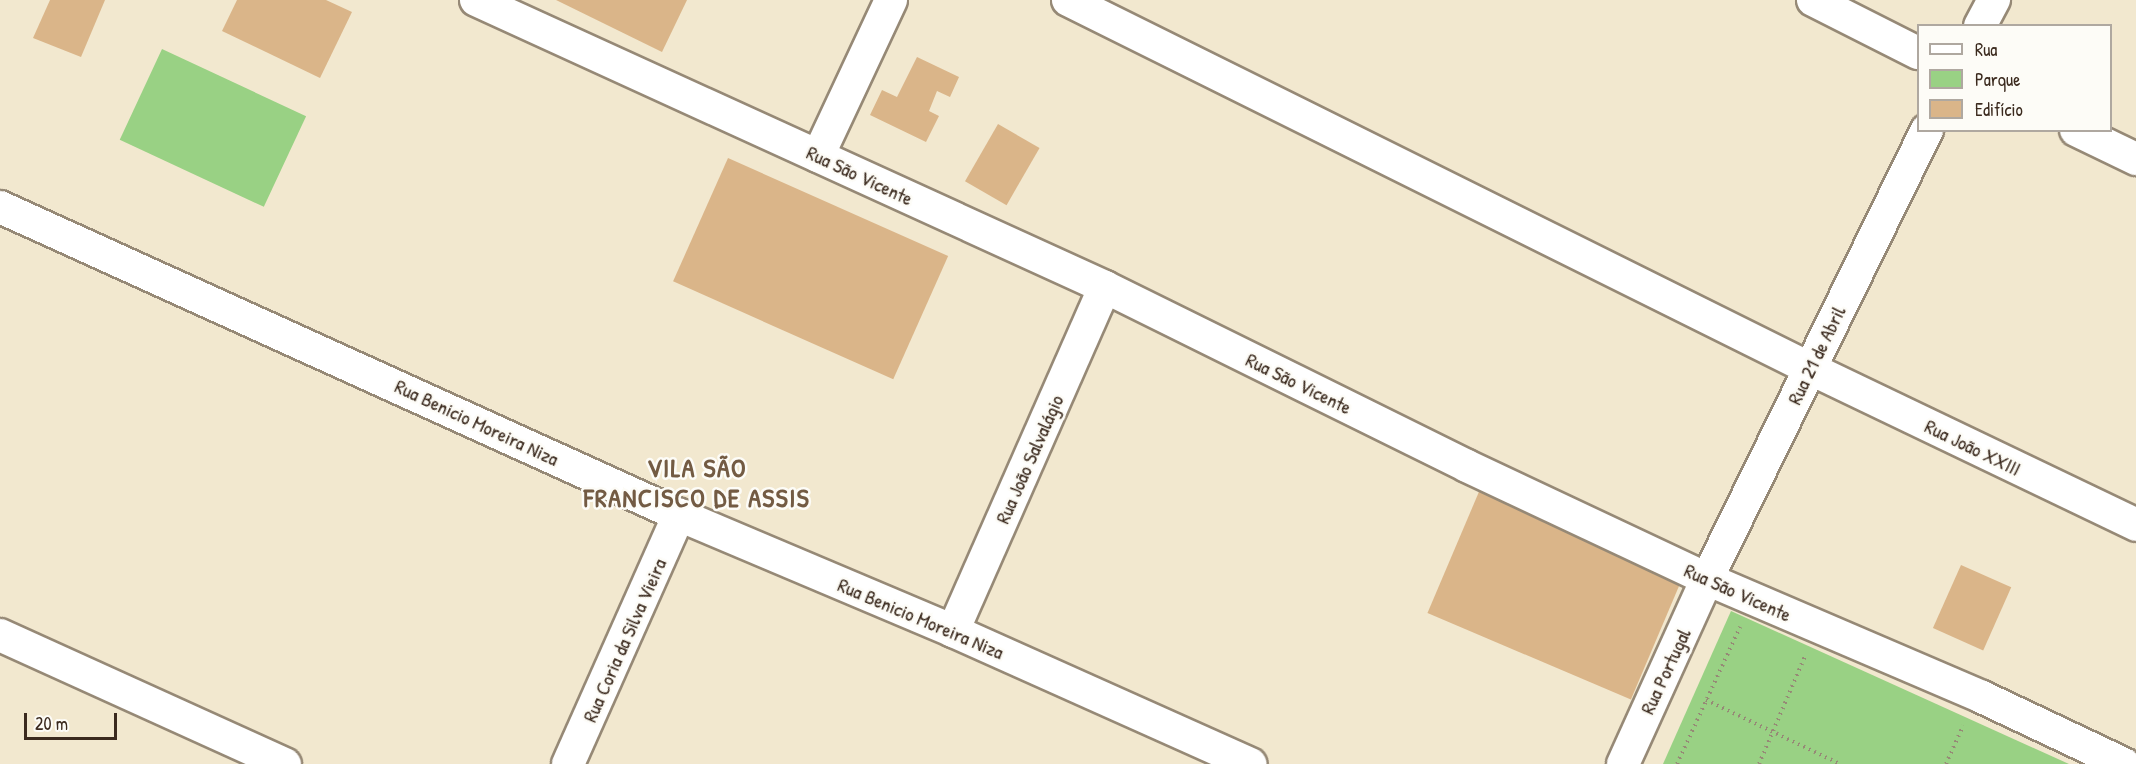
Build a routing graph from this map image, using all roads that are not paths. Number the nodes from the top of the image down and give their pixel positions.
1 (476, 0) edge
2 (891, 0) edge
3 (1068, 0) edge
4 (1813, 0) edge
5 (1994, 0) edge
6 (1981, 24) edge
7 (1917, 52) edge
8 (1926, 132) edge
9 (2080, 132) edge
10 (818, 156) junction
11 (2136, 159) edge
12 (0, 207) edge
13 (1105, 287) junction
14 (1809, 368) junction
15 (679, 515) junction
16 (2136, 525) edge
17 (1707, 579) junction
18 (953, 631) junction
19 (0, 634) edge
20 (285, 764) edge
21 (568, 764) edge
22 (1251, 764) edge
23 (1623, 764) edge
24 (2124, 764) edge

1 - 10 street, Rua São Vicente
2 - 10 street
3 - 14 street, Rua João XXIII
4 - 7 street
5 - 6 street
8 - 14 street, Rua 21 de Abril
9 - 11 street
10 - 13 street, Rua São Vicente
12 - 15 street, Rua Benicio Moreira Niza
13 - 17 street, Rua São Vicente
13 - 18 street, Rua João Salvalágio
14 - 16 street, Rua João XXIII
14 - 17 street, Rua 21 de Abril
15 - 18 street, Rua Benicio Moreira Niza
15 - 21 street, Rua Coria da Silva Vieira
17 - 23 street, Rua Portugal
17 - 24 street, Rua São Vicente
18 - 22 street, Rua Benicio Moreira Niza
19 - 20 street

